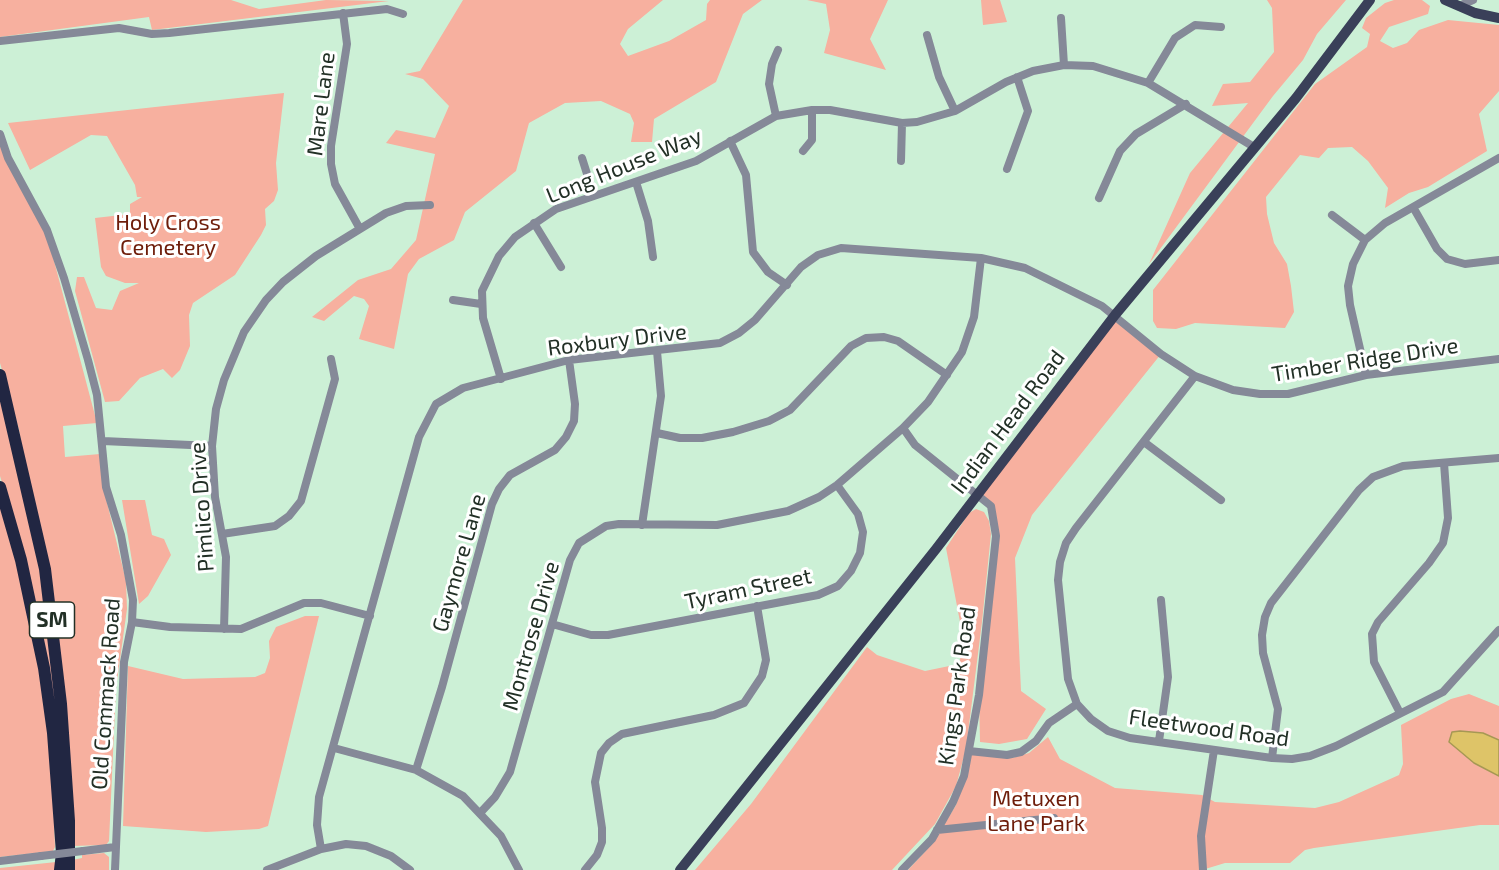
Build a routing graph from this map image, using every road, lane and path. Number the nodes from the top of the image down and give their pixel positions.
1 (1370, 0) edge
2 (1445, 0) edge
3 (1473, 0) edge
4 (1459, 6) junction
5 (343, 13) junction
6 (404, 14) dead end
7 (1061, 18) dead end
8 (1499, 18) edge
9 (1221, 27) dead end
10 (927, 35) dead end
11 (0, 41) edge
12 (778, 50) dead end
13 (1064, 65) junction
14 (1017, 77) junction
15 (1148, 83) junction
16 (1186, 104) junction
17 (812, 110) junction
18 (955, 111) junction
19 (776, 116) junction
20 (902, 123) junction
21 (0, 134) edge
22 (730, 141) junction
23 (1254, 147) junction
24 (803, 151) dead end
25 (582, 158) dead end
26 (1499, 158) edge
27 (901, 161) dead end
28 (1006, 169) dead end
29 (636, 182) junction
30 (594, 196) junction
31 (1099, 198) dead end
32 (430, 205) dead end
33 (1413, 207) junction
34 (1332, 215) dead end
35 (534, 223) junction
36 (360, 229) junction
37 (1365, 240) junction
38 (653, 257) dead end
39 (981, 258) junction
40 (1499, 260) edge
41 (561, 267) dead end
42 (787, 285) junction
43 (453, 300) dead end
44 (481, 304) junction
45 (1115, 315) junction
46 (657, 351) junction
47 (331, 359) dead end
48 (1499, 359) edge
49 (569, 360) junction
50 (0, 375) edge
51 (947, 375) junction
52 (1366, 375) junction
53 (1195, 376) junction
54 (501, 379) junction
55 (903, 428) junction
56 (657, 434) junction
57 (103, 441) junction
58 (1144, 442) junction
59 (212, 446) junction
60 (1499, 458) edge
61 (1444, 463) junction
62 (837, 485) junction
63 (0, 487) edge
64 (978, 494) junction
65 (1221, 500) dead end
66 (642, 525) junction
67 (222, 534) junction
68 (1161, 600) dead end
69 (757, 606) junction
70 (370, 616) junction
71 (132, 622) junction
72 (552, 624) junction
73 (224, 628) junction
74 (1499, 630) edge
75 (1077, 704) junction
76 (1400, 713) junction
77 (1159, 741) junction
78 (334, 748) junction
79 (1214, 750) junction
80 (969, 751) junction
81 (1272, 758) junction
82 (416, 770) junction
83 (482, 812) junction
84 (1054, 818) dead end
85 (937, 830) junction
86 (115, 847) junction
87 (321, 849) junction
88 (0, 861) edge
89 (60, 870) edge
90 (69, 870) edge
91 (115, 870) edge
92 (267, 870) edge
93 (410, 870) edge
94 (519, 870) edge
95 (585, 870) edge
96 (680, 870) edge
97 (902, 870) edge
98 (1203, 870) edge

1 - 23 main road, Indian Head Road
2 - 4 main road
3 - 4 street
4 - 8 main road
5 - 6 street
5 - 11 street
5 - 36 street, Mare Lane
7 - 13 street
9 - 15 street
10 - 18 street
12 - 19 street
13 - 14 street, Long House Way
13 - 15 street, Long House Way
14 - 18 street, Long House Way
14 - 28 street
15 - 16 street, Long House Way
16 - 23 street, Long House Way
16 - 31 street
17 - 19 street, Long House Way
17 - 20 street, Long House Way
17 - 24 street
18 - 20 street, Long House Way
19 - 22 street, Long House Way
20 - 27 street
21 - 57 street, Old Commack Road
22 - 29 street, Long House Way
22 - 42 street
23 - 45 main road, Indian Head Road
25 - 30 street
26 - 33 street
29 - 30 street, Long House Way
29 - 38 street
30 - 35 street, Long House Way
32 - 36 street, Pimlico Drive
33 - 37 street
33 - 40 street
34 - 37 street
35 - 41 street
35 - 44 street, Long House Way
36 - 59 street, Pimlico Drive
37 - 52 street
39 - 42 street, Roxbury Drive
39 - 45 street, Roxbury Drive
39 - 51 street, Montrose Drive
42 - 46 street, Roxbury Drive
43 - 44 street
44 - 54 street
45 - 53 street, Timber Ridge Drive
45 - 64 main road, Indian Head Road
46 - 49 street, Roxbury Drive
46 - 56 street
47 - 67 street
48 - 52 street, Timber Ridge Drive
49 - 54 street, Roxbury Drive
49 - 82 street, Gaymore Lane
50 - 90 highway, SM
51 - 55 street, Montrose Drive
51 - 56 street
52 - 53 street, Timber Ridge Drive
53 - 58 street, Fleetwood Road
54 - 70 street, Roxbury Drive
55 - 62 street, Montrose Drive
55 - 64 street
56 - 66 street
57 - 59 street
57 - 71 street, Old Commack Road
58 - 65 street
58 - 75 street, Fleetwood Road
59 - 67 street, Pimlico Drive
60 - 61 street
61 - 76 street
61 - 81 street
62 - 66 street, Montrose Drive
62 - 69 street, Tyram Street
63 - 89 highway, SM
64 - 80 street, Kings Park Road
64 - 96 main road, Indian Head Road
66 - 72 street, Montrose Drive
67 - 73 street, Pimlico Drive
68 - 77 street
69 - 72 street, Tyram Street
69 - 95 street
70 - 73 street
70 - 78 street, Roxbury Drive
71 - 73 street
71 - 86 street, Old Commack Road
72 - 83 street, Montrose Drive
74 - 76 street, Fleetwood Road
75 - 77 street, Fleetwood Road
75 - 80 street
76 - 81 street, Fleetwood Road
77 - 79 street, Fleetwood Road
78 - 82 street
78 - 87 street, Roxbury Drive
79 - 81 street, Fleetwood Road
79 - 98 street
80 - 85 street, Kings Park Road
82 - 83 street
83 - 94 street
84 - 85 street
85 - 97 street, Kings Park Road
86 - 88 street, bridge
86 - 91 street, Old Commack Road
87 - 92 street
87 - 93 street

